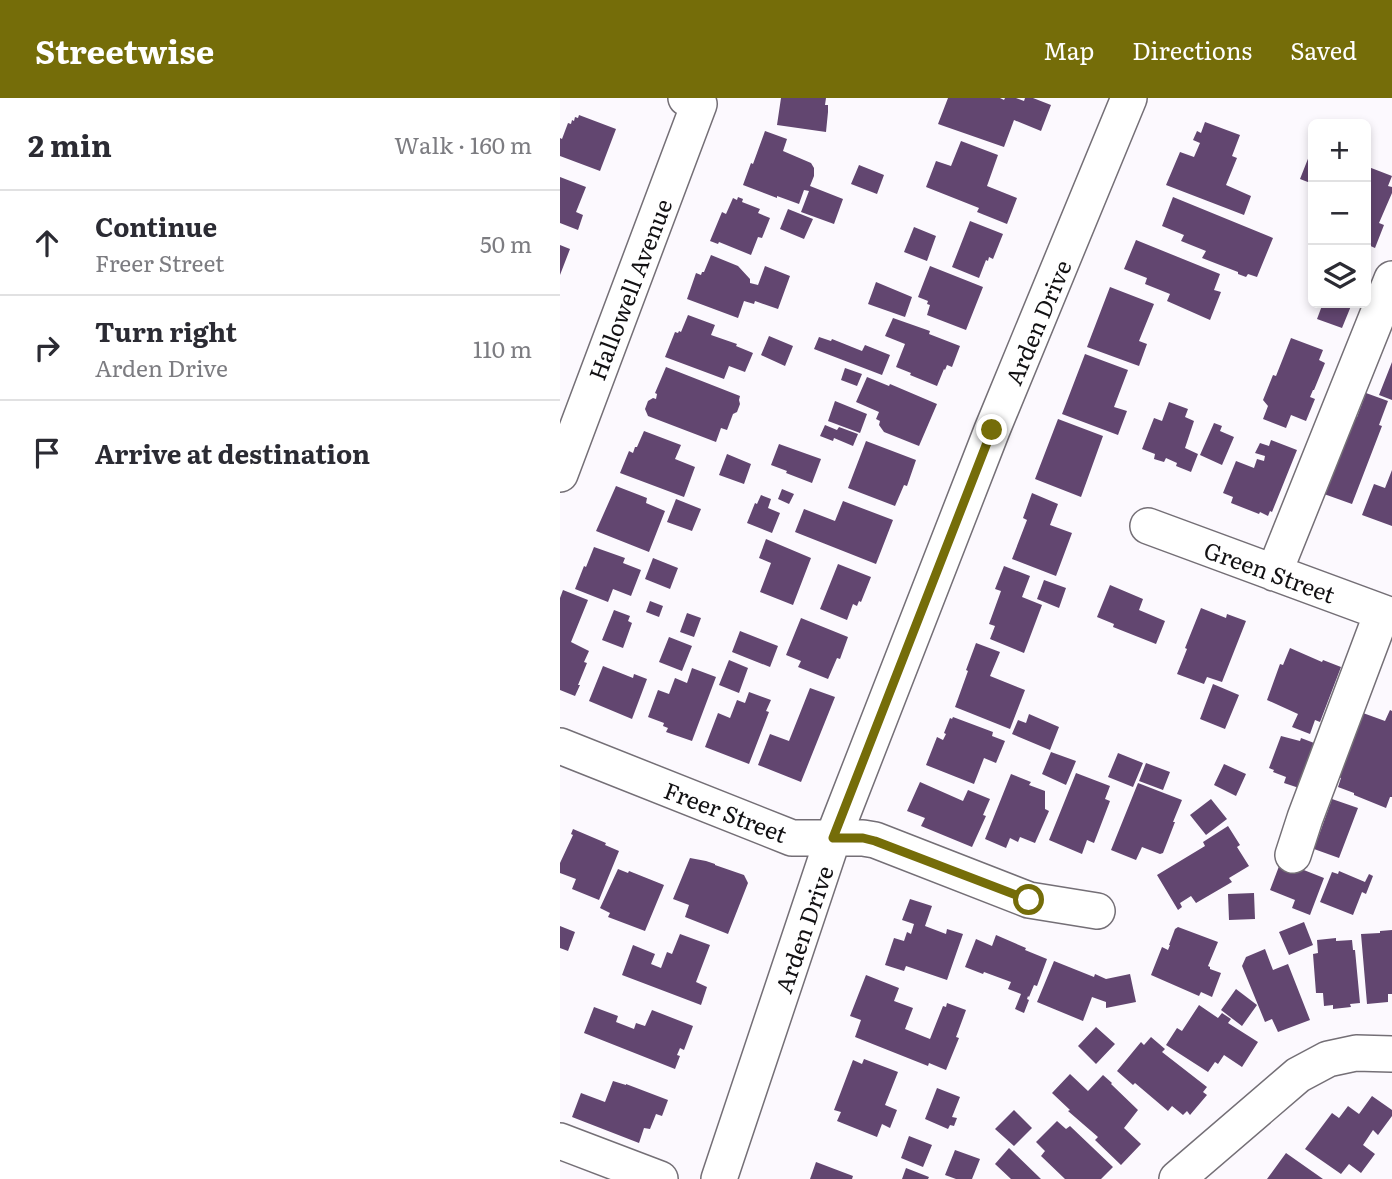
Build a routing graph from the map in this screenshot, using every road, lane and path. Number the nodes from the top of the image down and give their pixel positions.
1 (1129, 98) edge
2 (692, 101) edge
3 (1392, 279) edge
4 (560, 474) edge
5 (1148, 526) dead end
6 (1274, 573) junction
7 (1387, 615) edge
8 (560, 746) edge
9 (833, 838) junction
10 (1293, 855) dead end
11 (1097, 911) dead end
12 (1392, 1054) edge
13 (560, 1141) edge
14 (660, 1179) edge
15 (719, 1179) edge
16 (1177, 1179) edge

1 - 9 street, Arden Drive
2 - 4 street, Hallowell Avenue
3 - 6 street
5 - 6 street, Green Street
6 - 7 street, Green Street
7 - 10 street
8 - 9 street, Freer Street
9 - 11 street, Freer Street
9 - 15 street, Arden Drive
12 - 16 street
13 - 14 street

